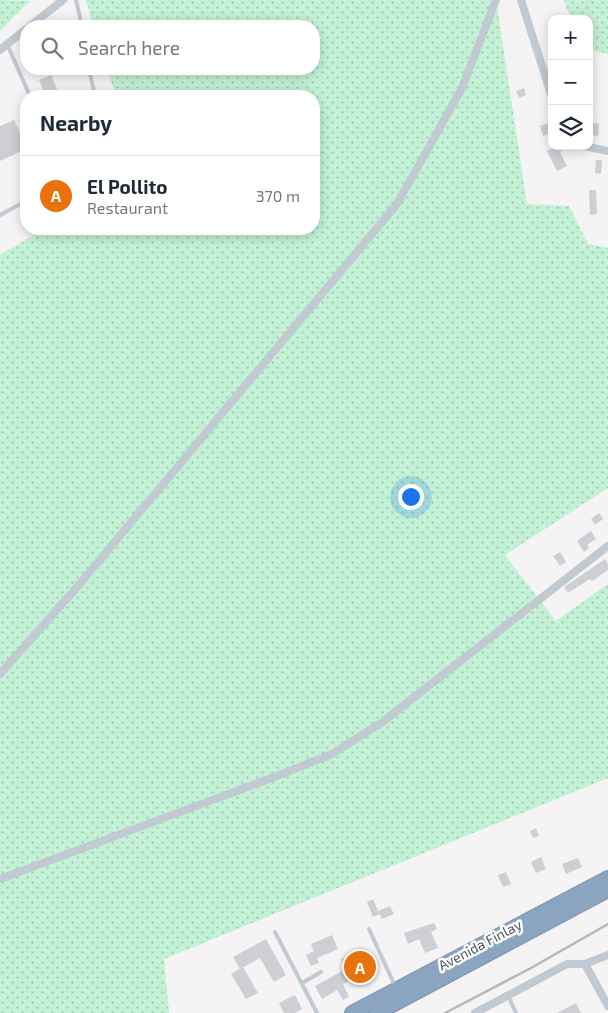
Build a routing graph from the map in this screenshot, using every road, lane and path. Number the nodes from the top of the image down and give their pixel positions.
1 (63, 0) edge
2 (76, 0) edge
3 (496, 0) edge
4 (521, 0) edge
5 (38, 20) edge
6 (81, 20) edge
7 (20, 34) edge
8 (7, 44) junction
9 (0, 50) edge
10 (20, 73) edge
11 (21, 75) edge
12 (90, 75) edge
13 (548, 84) edge
14 (27, 90) edge
15 (94, 90) edge
16 (593, 148) edge
17 (608, 151) edge
18 (20, 204) edge
19 (0, 215) edge
20 (608, 546) edge
21 (0, 674) edge
22 (608, 878) edge
23 (0, 879) edge
24 (608, 890) edge
25 (369, 930) dead end
26 (275, 932) dead end
27 (608, 955) edge
28 (585, 964) junction
29 (322, 972) dead end
30 (302, 983) junction
31 (400, 994) junction
32 (508, 996) junction
33 (608, 1006) edge
34 (317, 1013) edge
35 (352, 1013) edge
36 (377, 1013) edge
37 (475, 1013) edge
38 (516, 1013) edge

1 - 5 street
2 - 6 lane
3 - 21 street
4 - 13 street
7 - 8 street
8 - 9 street
8 - 10 lane
11 - 14 lane
12 - 15 lane
16 - 17 street
18 - 19 lane
20 - 23 street
22 - 31 highway, Avenida Finlay
24 - 31 highway, Avenida Finlay
25 - 31 lane
26 - 30 lane
27 - 28 street
28 - 32 street
28 - 33 street
29 - 30 lane
30 - 34 lane
31 - 35 highway, Avenida Finlay
31 - 36 highway, Avenida Finlay
32 - 37 street
32 - 38 lane

